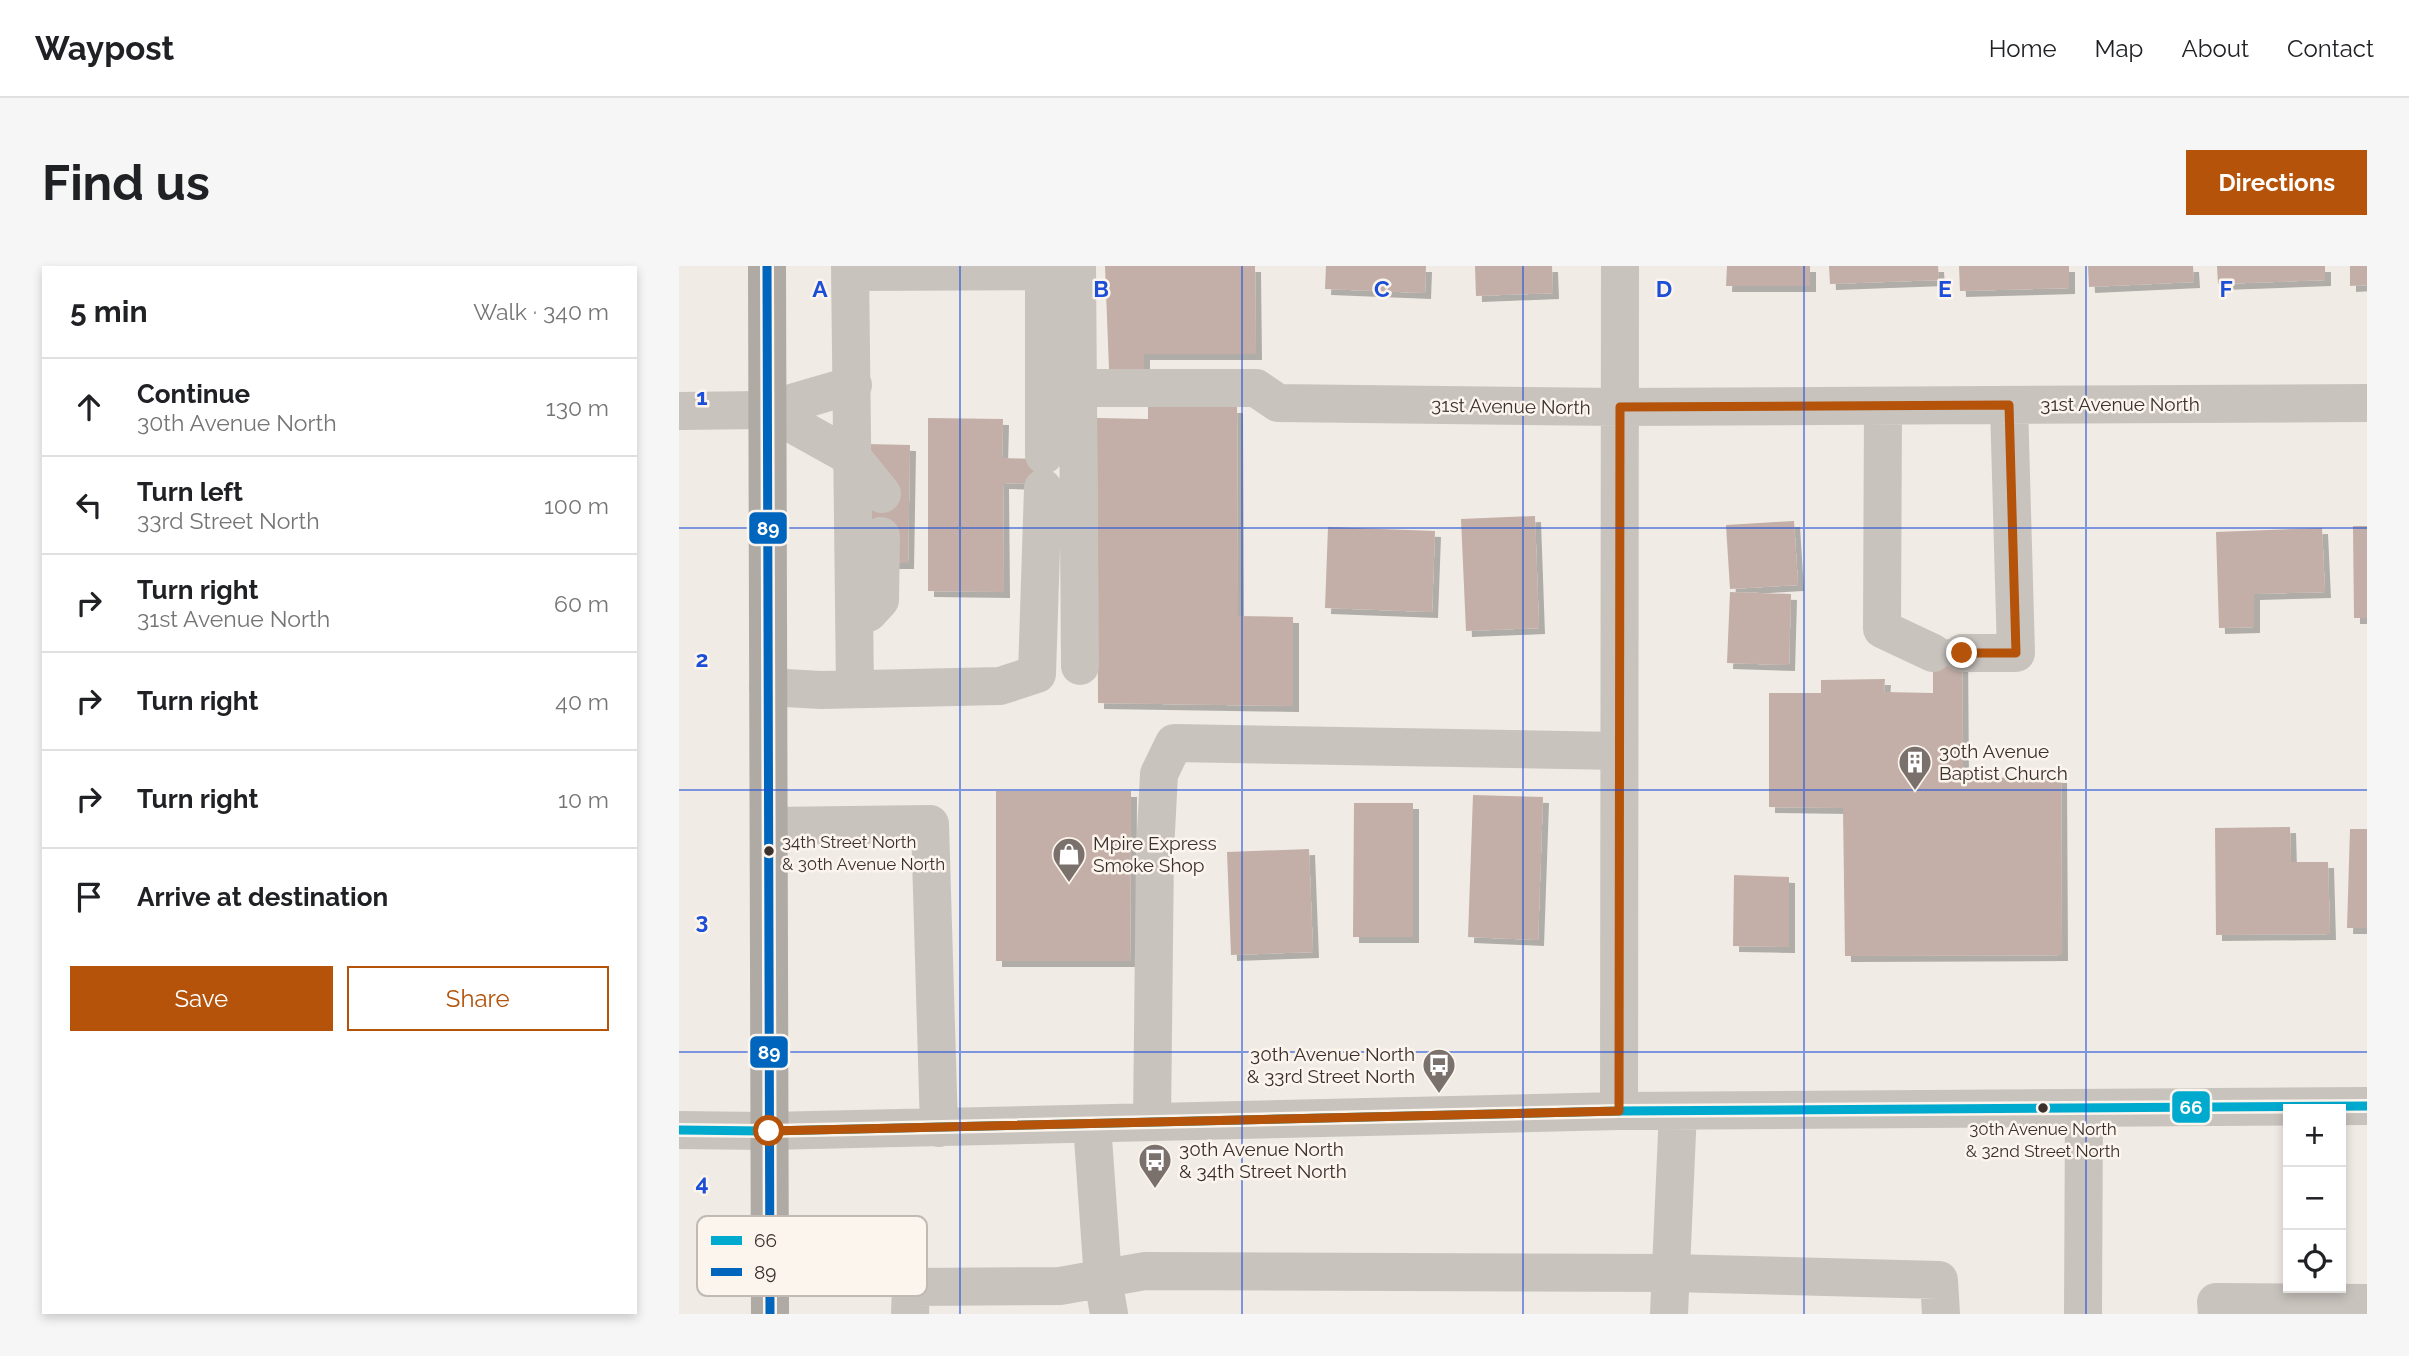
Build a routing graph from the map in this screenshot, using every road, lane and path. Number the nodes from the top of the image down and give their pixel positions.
1 (767, 266) edge
2 (1620, 266) edge
3 (1055, 268) edge
4 (851, 269) edge
5 (853, 385) junction
6 (1080, 388) junction
7 (2367, 403) edge
8 (2009, 405) junction
9 (1884, 406) junction
10 (1620, 407) junction
11 (767, 410) junction
12 (679, 411) edge
13 (853, 458) junction
14 (882, 494) dead end
15 (881, 536) dead end
16 (854, 628) junction
17 (1080, 666) dead end
18 (768, 687) junction
19 (855, 689) junction
20 (1619, 751) junction
21 (769, 826) junction
22 (2367, 1106) edge
23 (2084, 1108) junction
24 (1619, 1111) junction
25 (1678, 1111) junction
26 (1152, 1122) junction
27 (1092, 1124) junction
28 (939, 1128) junction
29 (679, 1130) edge
30 (769, 1131) junction
31 (769, 1216) edge
32 (1671, 1273) junction
33 (927, 1287) edge
34 (769, 1296) edge
35 (911, 1296) edge
36 (1106, 1296) edge
37 (2367, 1303) edge
38 (769, 1314) edge
39 (911, 1314) edge
40 (1669, 1314) edge
41 (1941, 1314) edge
42 (2083, 1314) edge
43 (2217, 1314) edge

1 - 11 highway
2 - 10 street
3 - 4 street
3 - 6 street
3 - 19 street
4 - 5 street
5 - 11 street
5 - 13 street
6 - 10 street, 31st Avenue North
6 - 17 street
7 - 8 street, 31st Avenue North
8 - 9 street, 31st Avenue North
8 - 9 street
9 - 10 street, 31st Avenue North
10 - 20 street
11 - 12 street
11 - 13 street
11 - 18 highway
13 - 14 street
13 - 16 street
15 - 16 street
16 - 19 street
18 - 19 street
18 - 21 highway
20 - 24 street
20 - 26 street
21 - 28 street
21 - 30 highway
22 - 23 street
23 - 25 street
23 - 42 street
24 - 25 street
24 - 26 street
25 - 32 street
26 - 27 street
27 - 28 street
27 - 36 street
28 - 30 street
29 - 30 street
30 - 31 highway
32 - 36 street
32 - 40 street
32 - 41 street
33 - 36 street
34 - 38 highway
35 - 39 street
37 - 43 street

